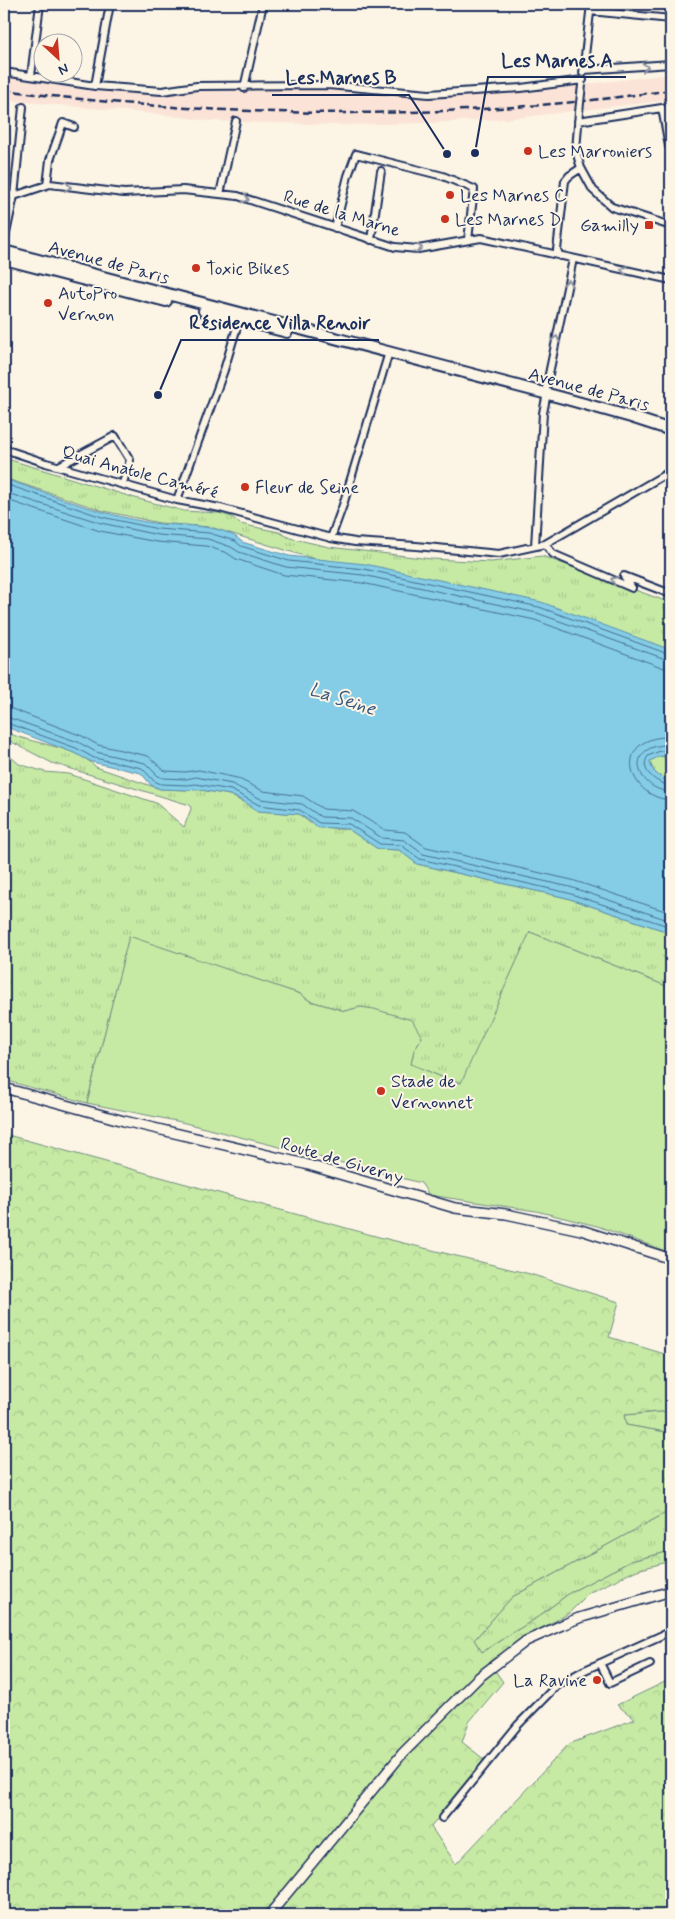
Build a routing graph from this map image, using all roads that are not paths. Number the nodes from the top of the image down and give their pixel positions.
1 (40, 4) edge
2 (110, 4) edge
3 (263, 4) edge
4 (591, 7) edge
5 (671, 19) edge
6 (671, 64) edge
7 (584, 70) junction
8 (4, 72) edge
9 (31, 76) junction
10 (583, 82) junction
11 (95, 86) junction
12 (244, 87) junction
13 (23, 107) dead end
14 (236, 121) dead end
15 (578, 121) junction
16 (74, 127) dead end
17 (671, 146) edge
18 (581, 168) junction
19 (382, 171) dead end
20 (47, 185) junction
21 (4, 193) edge
22 (220, 194) junction
23 (14, 196) junction
24 (671, 226) edge
25 (335, 228) junction
26 (371, 240) junction
27 (468, 240) junction
28 (4, 243) edge
29 (4, 252) edge
30 (560, 256) junction
31 (4, 259) edge
32 (573, 259) junction
33 (671, 280) edge
34 (240, 316) junction
35 (388, 355) junction
36 (545, 393) junction
37 (671, 430) edge
38 (4, 448) edge
39 (59, 466) junction
40 (671, 471) edge
41 (124, 483) junction
42 (177, 500) junction
43 (331, 538) junction
44 (544, 544) junction
45 (535, 546) junction
46 (671, 594) edge
47 (4, 1088) edge
48 (671, 1259) edge
49 (671, 1591) edge
50 (671, 1631) edge
51 (600, 1663) junction
52 (650, 1664) dead end
53 (442, 1818) dead end
54 (269, 1915) edge

1 - 9 street
2 - 11 street
3 - 12 street
4 - 5 street
4 - 7 street
7 -> 6 street
7 - 10 street
8 - 9 street
9 - 11 street
10 - 12 street
10 - 15 street, bridge
11 - 12 street
13 - 23 street
14 - 22 street
15 - 17 street
15 - 18 street
16 - 20 street
18 - 24 street
18 - 30 street
19 - 26 street
20 -> 22 street, Rue de la Marne
20 - 23 street, Rue de la Marne
21 - 23 street
22 -> 25 street, Rue de la Marne
23 - 28 street
25 - 26 street, Rue de la Marne
25 - 27 street
26 -> 27 street, Rue de la Marne
27 - 30 street, Rue de la Marne
29 - 34 main road, Avenue de Paris
30 - 32 street, Rue de la Marne
31 - 34 main road, Avenue de Paris
33 -> 32 street, Rue de la Marne
36 -> 32 street
34 - 35 main road, Avenue de Paris
34 - 42 street
35 - 36 main road, Avenue de Paris
35 - 43 street
36 - 37 main road, Avenue de Paris
36 - 45 street
38 - 39 street, Quai Anatole Caméré
39 - 41 street, Quai Anatole Caméré
39 - 41 street
40 - 44 street, Quai Anatole Caméré
41 - 42 street, Quai Anatole Caméré
42 - 43 street, Quai Anatole Caméré
43 - 45 street, Quai Anatole Caméré
44 - 45 street, Quai Anatole Caméré
46 -> 44 street
47 - 48 main road, Route de Giverny
49 - 54 main road
50 - 51 street
51 - 52 street
51 - 53 street

